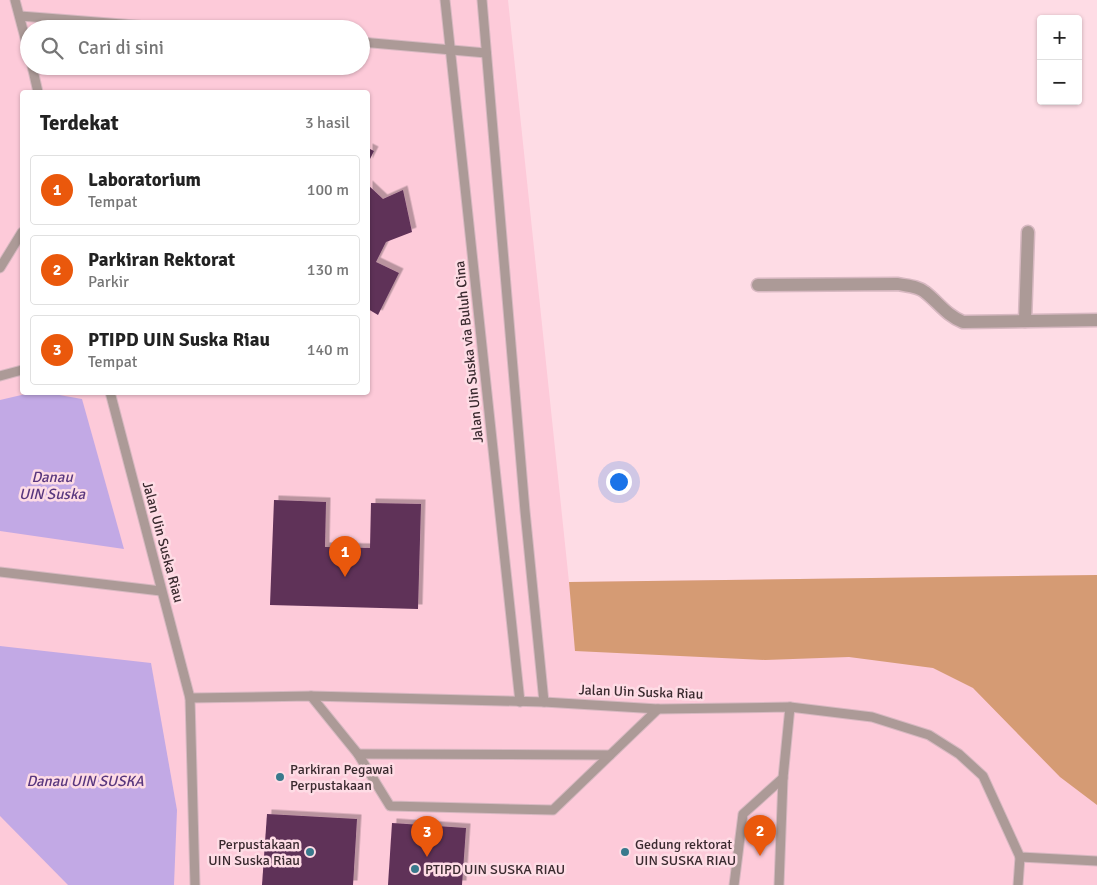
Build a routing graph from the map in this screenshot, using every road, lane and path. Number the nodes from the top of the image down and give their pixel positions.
1 (15, 0) edge
2 (444, 0) edge
3 (482, 0) edge
4 (20, 16) junction
5 (21, 20) edge
6 (71, 20) edge
7 (370, 43) edge
8 (448, 48) junction
9 (486, 53) junction
10 (34, 75) edge
11 (38, 90) edge
12 (1028, 232) dead end
13 (20, 235) edge
14 (0, 268) edge
15 (758, 284) dead end
16 (1097, 320) edge
17 (1025, 321) junction
18 (20, 371) edge
19 (0, 376) edge
20 (111, 395) edge
21 (0, 572) edge
22 (162, 591) junction
23 (311, 696) junction
24 (190, 698) junction
25 (520, 702) junction
26 (544, 702) junction
27 (790, 707) junction
28 (658, 709) junction
29 (358, 754) junction
30 (610, 755) junction
31 (783, 778) junction
32 (1020, 857) junction
33 (1094, 861) edge
34 (195, 885) edge
35 (734, 885) edge
36 (779, 885) edge
37 (1018, 885) edge

1 - 4 lane
2 - 8 lane, Jalan Uin Suska via Buluh Cina
3 - 9 lane
4 - 5 lane
4 - 6 lane
7 - 8 lane
8 - 9 lane
8 - 25 lane, Jalan Uin Suska via Buluh Cina
9 - 26 lane
10 - 11 lane
12 - 17 street
13 - 14 lane
15 - 17 street
16 - 17 street
18 - 19 lane
20 - 22 lane, Jalan Uin Suska Riau
21 - 22 lane
22 - 24 lane, Jalan Uin Suska Riau
23 - 24 lane, Jalan Uin Suska Riau
23 - 25 lane, Jalan Uin Suska Riau
23 - 29 lane
24 - 34 lane, Jalan Uin Suska Riau
25 - 26 lane, Jalan Uin Suska Riau
26 - 28 lane, Jalan Uin Suska Riau
27 - 28 lane, Jalan Uin Suska Riau
27 - 31 lane
27 - 32 lane, Jalan Uin Suska Riau
28 - 30 lane
29 - 30 lane
29 - 30 lane
31 - 35 lane
31 - 36 lane
32 - 33 lane
32 - 37 lane, Jalan Uin Suska Riau

